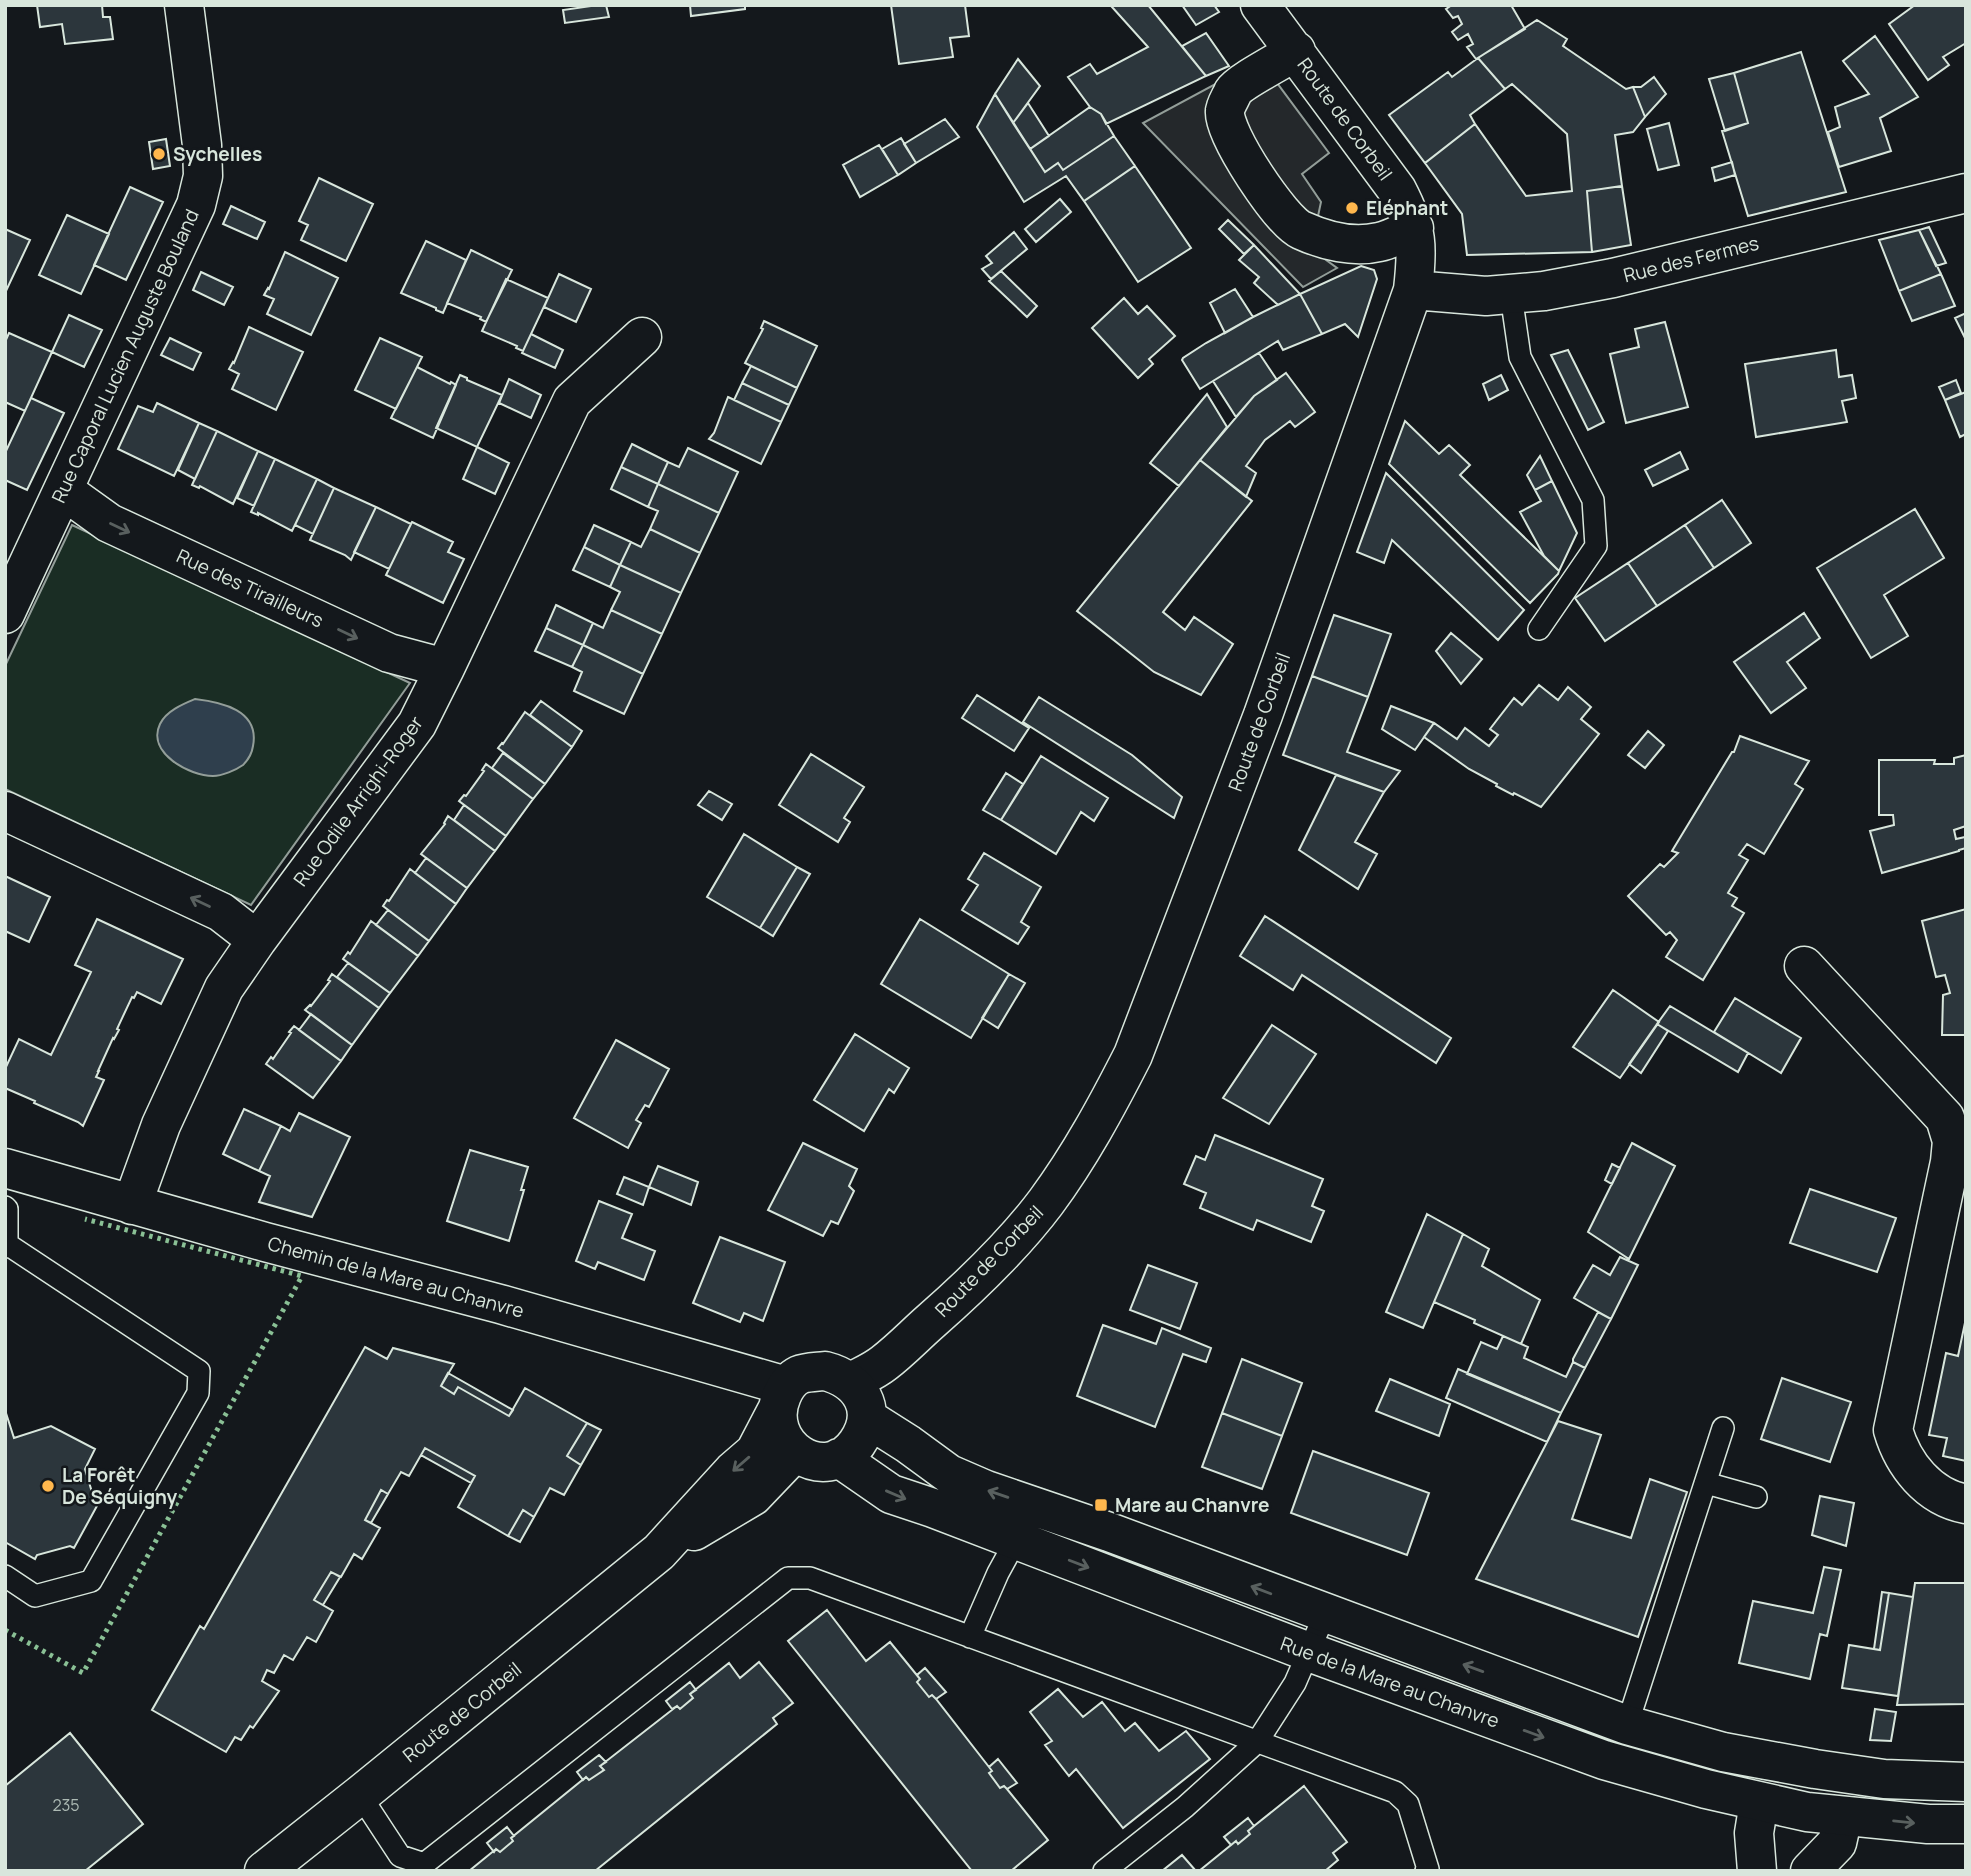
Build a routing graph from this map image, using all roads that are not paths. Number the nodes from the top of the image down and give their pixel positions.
1 (184, 5) edge
2 (1260, 5) edge
3 (1296, 51) junction
4 (1966, 193) edge
5 (1414, 228) junction
6 (1413, 290) junction
7 (1511, 295) junction
8 (642, 337) dead end
9 (63, 490) junction
10 (5, 614) edge
11 (1539, 629) dead end
12 (445, 668) junction
13 (5, 811) edge
14 (257, 940) junction
15 (1804, 966) dead end
16 (5, 1168) edge
17 (132, 1205) junction
18 (5, 1207) edge
19 (6, 1246) edge
20 (851, 1382) junction
21 (782, 1397) junction
22 (867, 1418) junction
23 (1723, 1428) dead end
24 (794, 1452) junction
25 (839, 1458) junction
26 (1706, 1483) junction
27 (1756, 1497) dead end
28 (1966, 1504) edge
29 (1108, 1532) junction
30 (1015, 1540) junction
31 (659, 1552) junction
32 (5, 1576) edge
33 (1325, 1614) junction
34 (970, 1637) junction
35 (1309, 1652) junction
36 (1627, 1725) junction
37 (1257, 1742) junction
38 (1723, 1752) junction
39 (1950, 1782) edge
40 (1764, 1792) junction
41 (360, 1796) junction
42 (1845, 1806) junction
43 (1966, 1824) edge
44 (264, 1871) edge
45 (1104, 1871) edge
46 (1426, 1871) edge
47 (1757, 1871) edge
48 (1810, 1871) edge

1 - 9 street, Rue Caporal Lucien Auguste Bouland
2 - 3 street, Route de Corbeil
3 - 5 street, Route de Corbeil
3 - 5 street
4 - 7 street, Rue des Fermes
5 - 6 street, Route de Corbeil
6 - 7 street, Rue des Fermes
6 - 20 street, Route de Corbeil
7 - 11 lane
8 - 12 street, Rue Odile Arrighi-Roger
9 - 10 street, Rue Caporal Lucien Auguste Bouland
9 -> 12 street, Rue des Tirailleurs
12 - 14 street, Rue Odile Arrighi-Roger
14 -> 13 street
14 - 17 street, Rue Odile Arrighi-Roger
15 - 28 street
16 - 17 street, Chemin de la Mare au Chanvre
17 - 21 street, Chemin de la Mare au Chanvre
18 - 19 lane
19 - 32 lane
20 - 21 street
20 - 22 street
21 - 24 street
21 -> 31 street, Route de Corbeil
22 - 25 street
29 -> 22 street
23 - 26 lane
24 - 25 street
24 - 31 street, Route de Corbeil
25 -> 30 street, Rue de la Mare au Chanvre
26 - 27 lane
26 - 36 lane
29 - 30 lane
33 -> 29 street
30 - 34 lane
30 -> 35 street, Rue de la Mare au Chanvre
31 - 41 street, Route de Corbeil
33 - 35 lane
36 -> 33 street
34 - 37 lane
34 - 41 lane
35 - 37 lane
35 -> 40 street, Rue de la Mare au Chanvre
36 - 38 street
37 - 45 lane
37 - 46 lane
38 - 39 street
38 - 40 street
39 - 42 street
40 - 42 street, Rue de la Mare au Chanvre
40 - 47 street
41 - 44 street, Route de Corbeil
42 -> 43 street, Rue de la Mare au Chanvre
42 - 48 street

